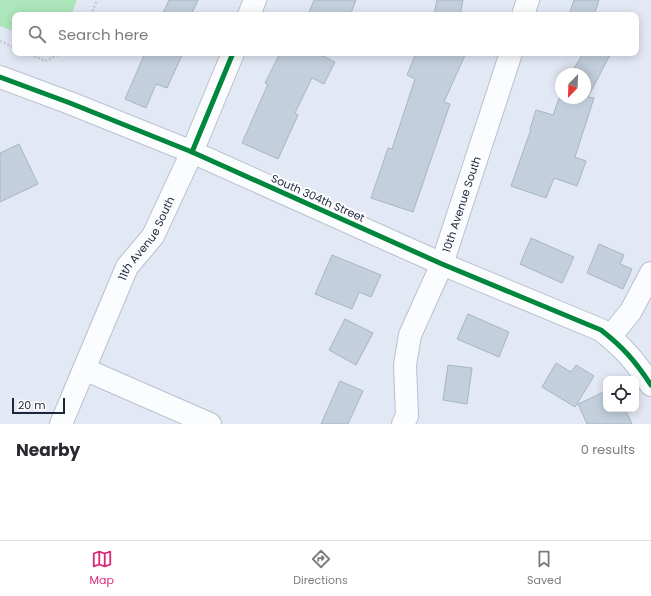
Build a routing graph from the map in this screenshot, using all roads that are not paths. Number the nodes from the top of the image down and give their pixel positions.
1 (255, 0) edge
2 (528, 0) edge
3 (250, 12) edge
4 (524, 12) edge
5 (232, 56) edge
6 (510, 56) edge
7 (0, 77) edge
8 (192, 152) junction
9 (442, 264) junction
10 (651, 273) edge
11 (610, 337) junction
12 (84, 370) junction
13 (651, 385) edge
14 (61, 424) edge
15 (210, 424) edge
16 (403, 424) edge

1 - 3 street
2 - 4 street
5 - 8 street, 11th Avenue South
6 - 9 street, 10th Avenue South
7 - 8 street, South 304th Street
8 - 9 street, South 304th Street
8 - 12 street, 11th Avenue South
9 - 11 street, South 304th Street
9 - 16 street, 10th Avenue South
10 - 11 street
11 - 13 street, South 304th Street
12 - 14 street, 11th Avenue South
12 - 15 street

